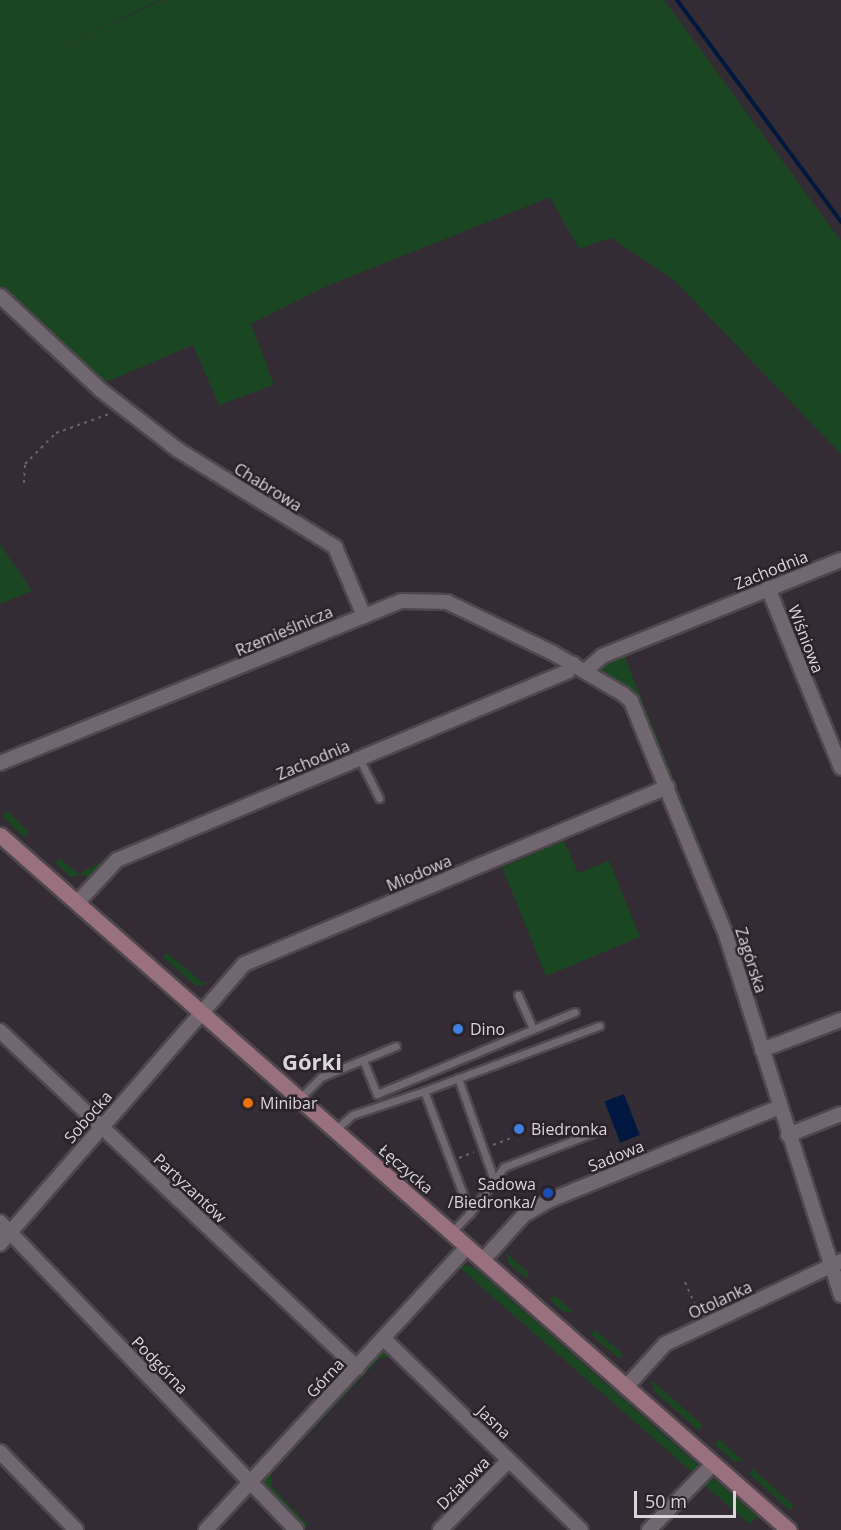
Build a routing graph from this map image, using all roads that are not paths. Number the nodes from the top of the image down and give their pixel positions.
1 (0, 296) edge
2 (841, 560) edge
3 (768, 588) junction
4 (364, 616) junction
5 (579, 668) junction
6 (359, 758) junction
7 (0, 763) edge
8 (841, 768) edge
9 (667, 787) junction
10 (380, 798) dead end
11 (0, 835) edge
12 (77, 903) junction
13 (518, 995) dead end
14 (201, 1012) junction
15 (575, 1012) dead end
16 (841, 1020) edge
17 (599, 1026) dead end
18 (533, 1029) junction
19 (0, 1031) edge
20 (396, 1046) dead end
21 (762, 1050) junction
22 (363, 1060) junction
23 (458, 1078) junction
24 (424, 1091) junction
25 (299, 1099) junction
26 (779, 1107) junction
27 (841, 1114) edge
28 (102, 1127) junction
29 (600, 1130) dead end
30 (335, 1131) junction
31 (788, 1135) junction
32 (494, 1180) junction
33 (470, 1212) junction
34 (0, 1222) edge
35 (10, 1233) junction
36 (452, 1233) junction
37 (0, 1244) edge
38 (467, 1247) junction
39 (483, 1260) junction
40 (836, 1264) edge
41 (841, 1295) edge
42 (384, 1338) junction
43 (357, 1368) junction
44 (626, 1387) junction
45 (0, 1452) edge
46 (509, 1460) junction
47 (713, 1464) junction
48 (251, 1482) junction
49 (76, 1530) edge
50 (206, 1530) edge
51 (297, 1530) edge
52 (440, 1530) edge
53 (581, 1530) edge
54 (649, 1530) edge
55 (789, 1530) edge

1 - 4 street, Chabrowa
2 - 3 street, Zachodnia
3 - 5 street, Zachodnia
3 - 8 street, Wiśniowa
4 - 5 street, Rzemieślnicza
4 - 7 street, Rzemieślnicza
5 - 6 street, Zachodnia
5 - 9 street, Zagórska
6 - 10 lane
6 - 12 street, Zachodnia
9 - 14 street, Miodowa
9 - 21 street, Zagórska
11 - 12 main road, Łęczycka
12 - 14 main road, Łęczycka
13 - 18 lane
14 - 25 main road, Łęczycka
14 - 28 street, Sobocka
15 - 18 lane
16 - 21 street
17 - 23 lane
18 - 22 lane
19 - 28 street, Partyzantów
20 - 22 lane
21 - 26 street, Zagórska
22 - 25 lane
23 - 24 lane
23 - 32 lane
24 - 30 lane
24 - 33 lane
25 - 30 main road, Łęczycka
26 - 31 street, Zagórska
26 - 39 street, Sadowa
27 - 31 street
28 - 35 street, Sobocka
28 - 43 street, Partyzantów
29 - 32 lane
30 - 36 main road, Łęczycka
31 - 40 street, Zagórska
32 - 33 lane
33 - 36 lane
34 - 35 street, Podgórna
35 - 37 street, Sobocka
35 - 48 street, Podgórna
36 - 38 main road, Łęczycka
38 - 39 main road, Łęczycka
38 - 42 street, Górna
39 - 44 main road, Łęczycka
40 - 41 street, Zagórska
40 - 44 street, Otolanka
42 - 43 street, Górna
42 - 46 street, Jasna
43 - 48 street, Górna
44 - 47 main road, Łęczycka
45 - 49 street
46 - 52 street, Działowa
46 - 53 street, Jasna
47 - 54 street
47 - 55 main road, Łęczycka
48 - 50 street, Górna
48 - 51 street, Podgórna

